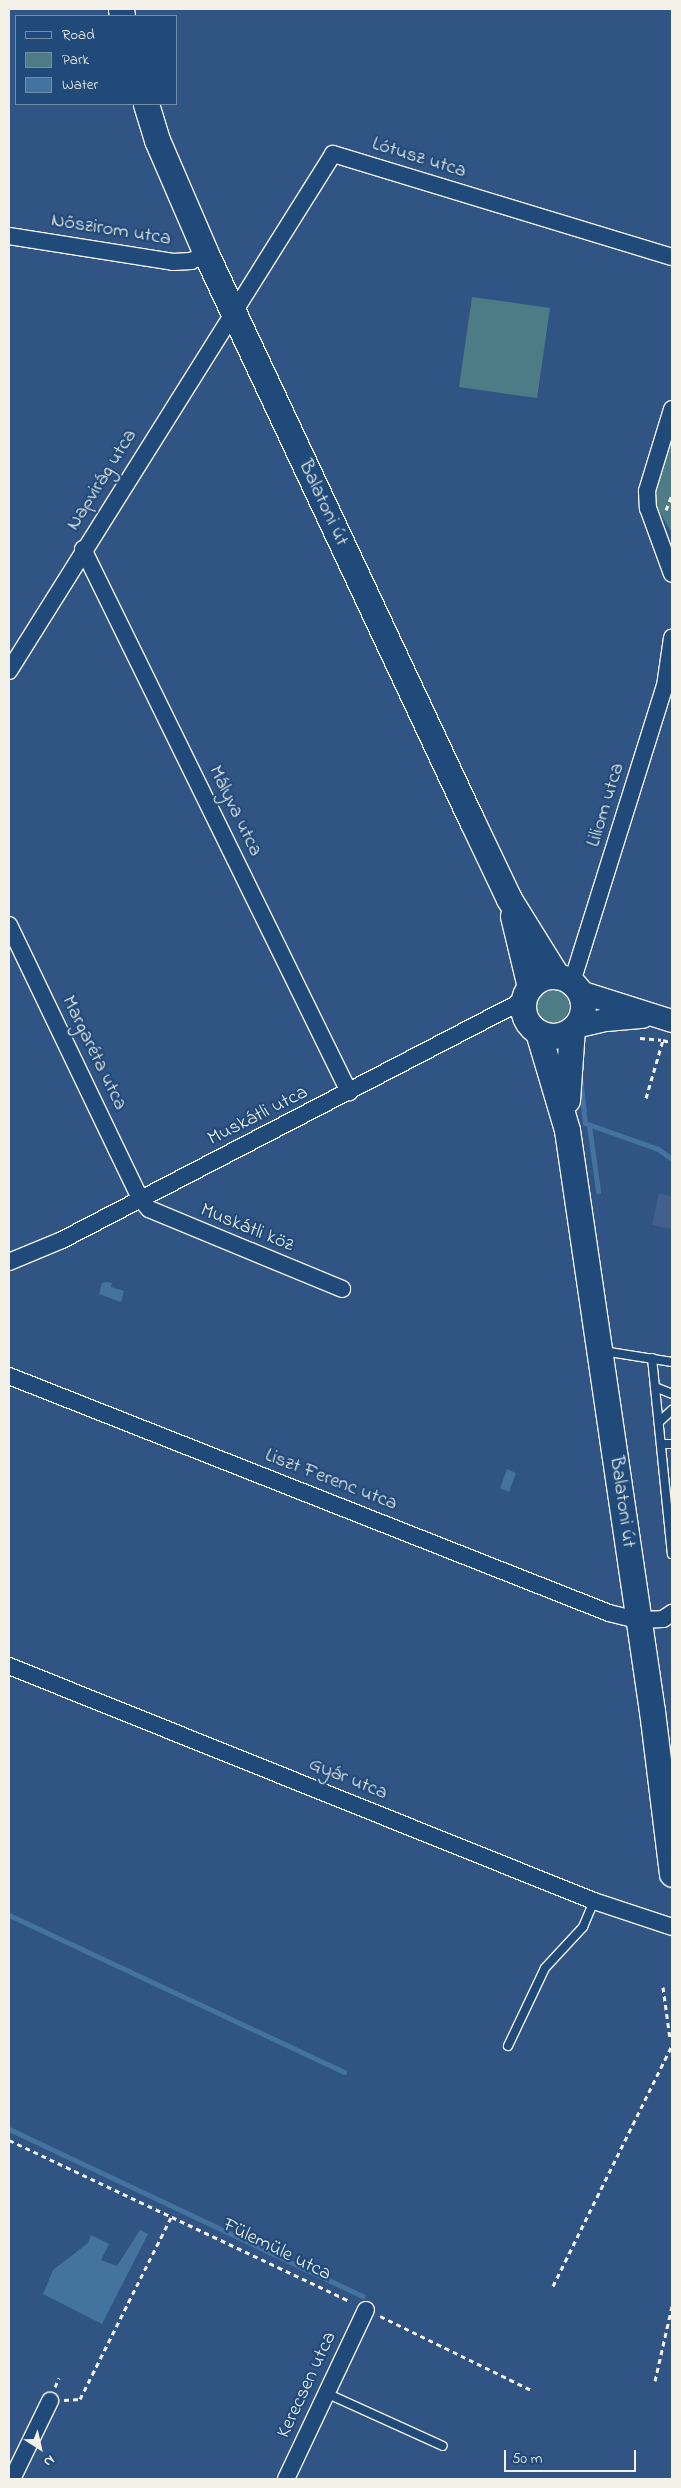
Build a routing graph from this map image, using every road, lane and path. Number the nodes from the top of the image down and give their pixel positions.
1 (146, 105) edge
2 (9, 236) edge
3 (206, 254) junction
4 (672, 257) edge
5 (233, 312) junction
6 (672, 409) edge
7 (83, 548) junction
8 (672, 574) edge
9 (672, 638) edge
10 (9, 671) edge
11 (509, 899) junction
12 (9, 925) edge
13 (570, 983) junction
14 (527, 994) junction
15 (664, 1026) edge
16 (574, 1028) junction
17 (538, 1032) junction
18 (350, 1092) junction
19 (646, 1098) dead end
20 (567, 1130) junction
21 (141, 1200) junction
22 (9, 1262) edge
23 (342, 1288) dead end
24 (601, 1351) junction
25 (652, 1358) junction
26 (672, 1362) edge
27 (9, 1376) edge
28 (655, 1387) junction
29 (672, 1394) edge
30 (672, 1410) edge
31 (658, 1422) junction
32 (661, 1444) junction
33 (672, 1444) edge
34 (671, 1534) edge
35 (672, 1554) edge
36 (672, 1613) edge
37 (638, 1620) junction
38 (9, 1666) edge
39 (672, 1874) edge
40 (594, 1901) junction
41 (672, 1927) edge
42 (663, 1987) dead end
43 (670, 2039) dead end
44 (672, 2045) edge
45 (508, 2046) dead end
46 (9, 2140) edge
47 (172, 2215) junction
48 (553, 2286) dead end
49 (672, 2306) edge
50 (366, 2310) junction
51 (655, 2381) dead end
52 (531, 2390) dead end
53 (326, 2393) junction
54 (50, 2401) joint
55 (443, 2446) dead end
56 (12, 2479) edge
57 (286, 2479) edge

1 - 3 main road, Balatoni út
2 - 3 street, Nőszirom utca
3 - 5 main road, Balatoni út
4 - 5 street, Lótusz utca
5 - 7 street, Napvirág utca
5 - 11 main road, Balatoni út
6 - 8 street
7 - 10 street, Napvirág utca
7 - 18 street, Mályva utca
9 - 13 street, Liliom utca
11 - 13 main road, Balatoni út
11 - 14 main road, Balatoni út
12 - 21 street, Margaréta utca
13 - 14 main road
13 - 15 street
13 - 16 main road
14 - 17 main road
14 - 18 street, Muskátli utca
15 - 16 street
15 - 19 path
16 - 17 main road
16 - 20 main road, Balatoni út
17 - 20 main road, Balatoni út
18 - 21 street, Muskátli utca
20 - 24 main road, Balatoni út
21 - 22 street, Muskátli utca
21 - 23 street, Muskátli köz
24 - 25 lane
24 - 37 main road, Balatoni út
25 - 26 lane
25 - 28 lane
27 - 37 street, Liszt Ferenc utca
28 - 29 lane
28 - 31 lane
30 - 31 lane
31 - 32 lane
32 - 33 lane
32 - 34 lane
34 - 35 lane
36 - 37 street, Liszt Ferenc utca
37 - 39 main road, Balatoni út
38 - 40 street, Gyár utca
40 - 41 street, Gyár utca
40 - 45 lane
42 - 43 path
44 - 48 path
46 - 47 path, Fülemüle utca
47 - 50 path, Fülemüle utca
47 - 54 path
49 - 51 path
50 - 52 path, Fülemüle utca
50 - 53 street, Kerecsen utca
53 - 55 lane
53 - 57 street, Kerecsen utca
54 - 56 street

